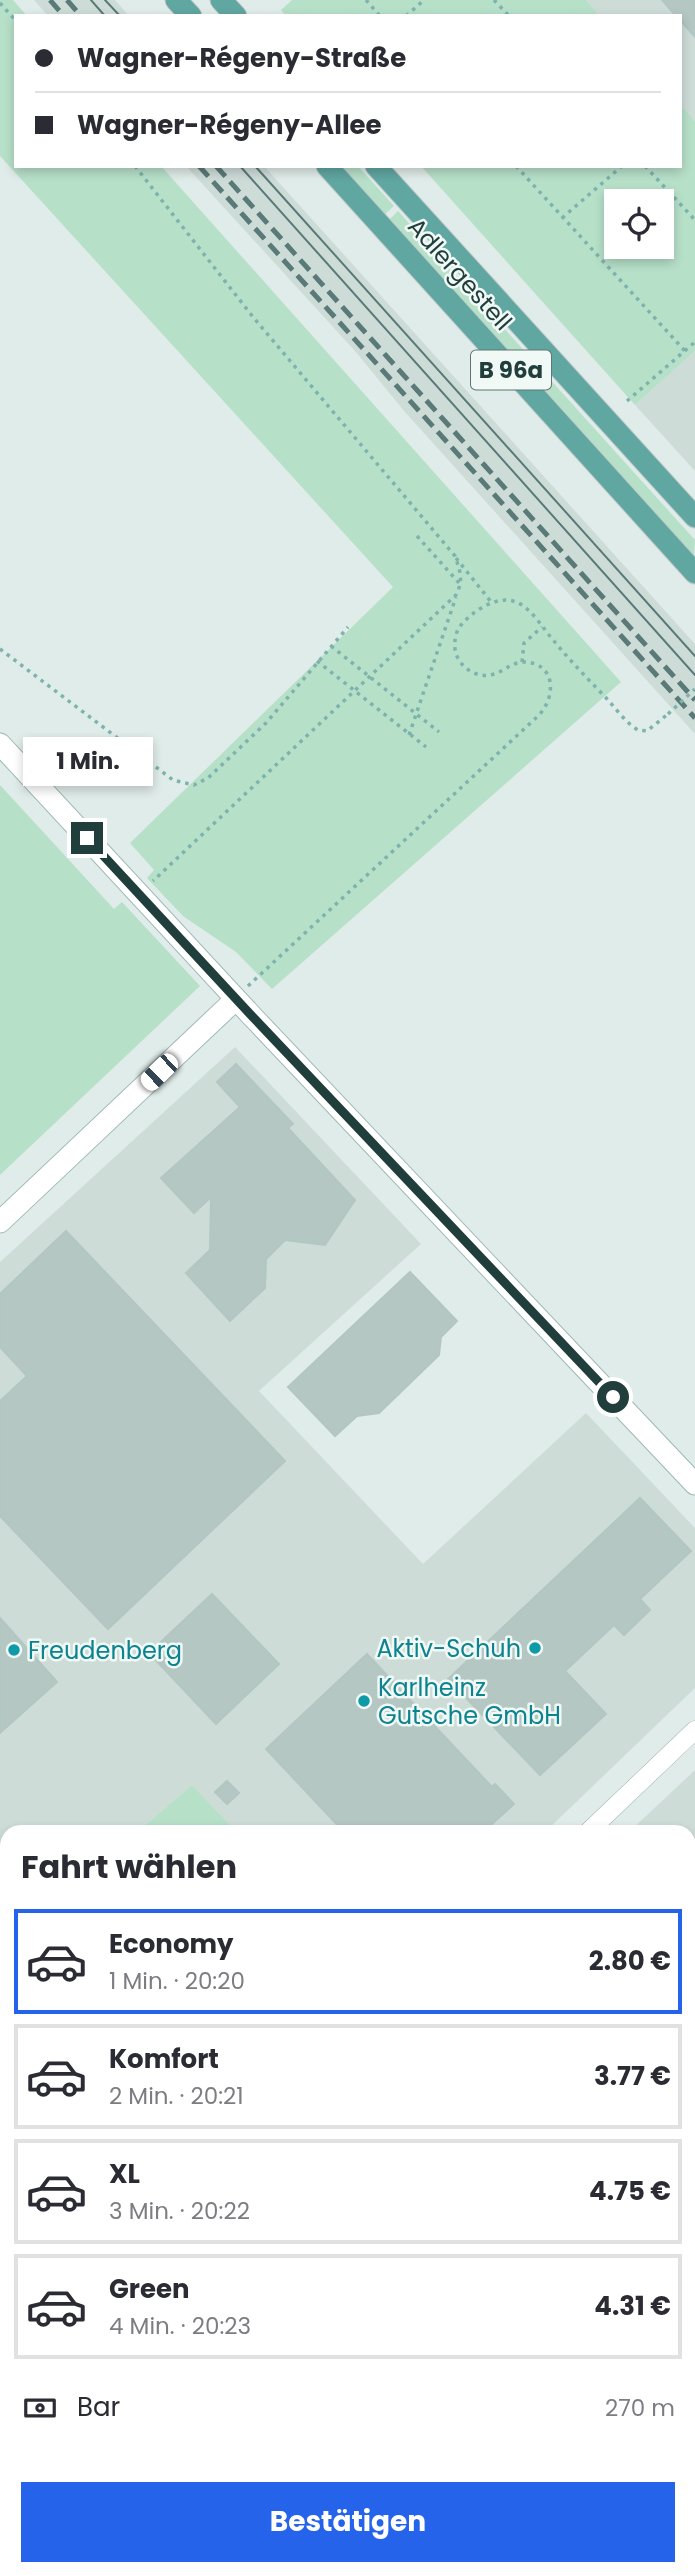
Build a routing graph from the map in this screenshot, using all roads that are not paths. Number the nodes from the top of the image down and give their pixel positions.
1 (176, 0) edge
2 (221, 0) edge
3 (189, 14) edge
4 (234, 14) edge
5 (329, 168) edge
6 (378, 168) edge
7 (695, 517) edge
8 (695, 573) edge
9 (0, 744) edge
10 (236, 999) junction
11 (0, 1222) edge
12 (695, 1484) edge
13 (695, 1730) edge
14 (595, 1825) edge

1 - 3 main road
2 - 4 main road
5 - 8 main road, Adlergestell / B 96a
6 - 7 main road, Adlergestell / B 96a
9 - 10 street
10 - 11 street
10 - 12 street
13 - 14 street

